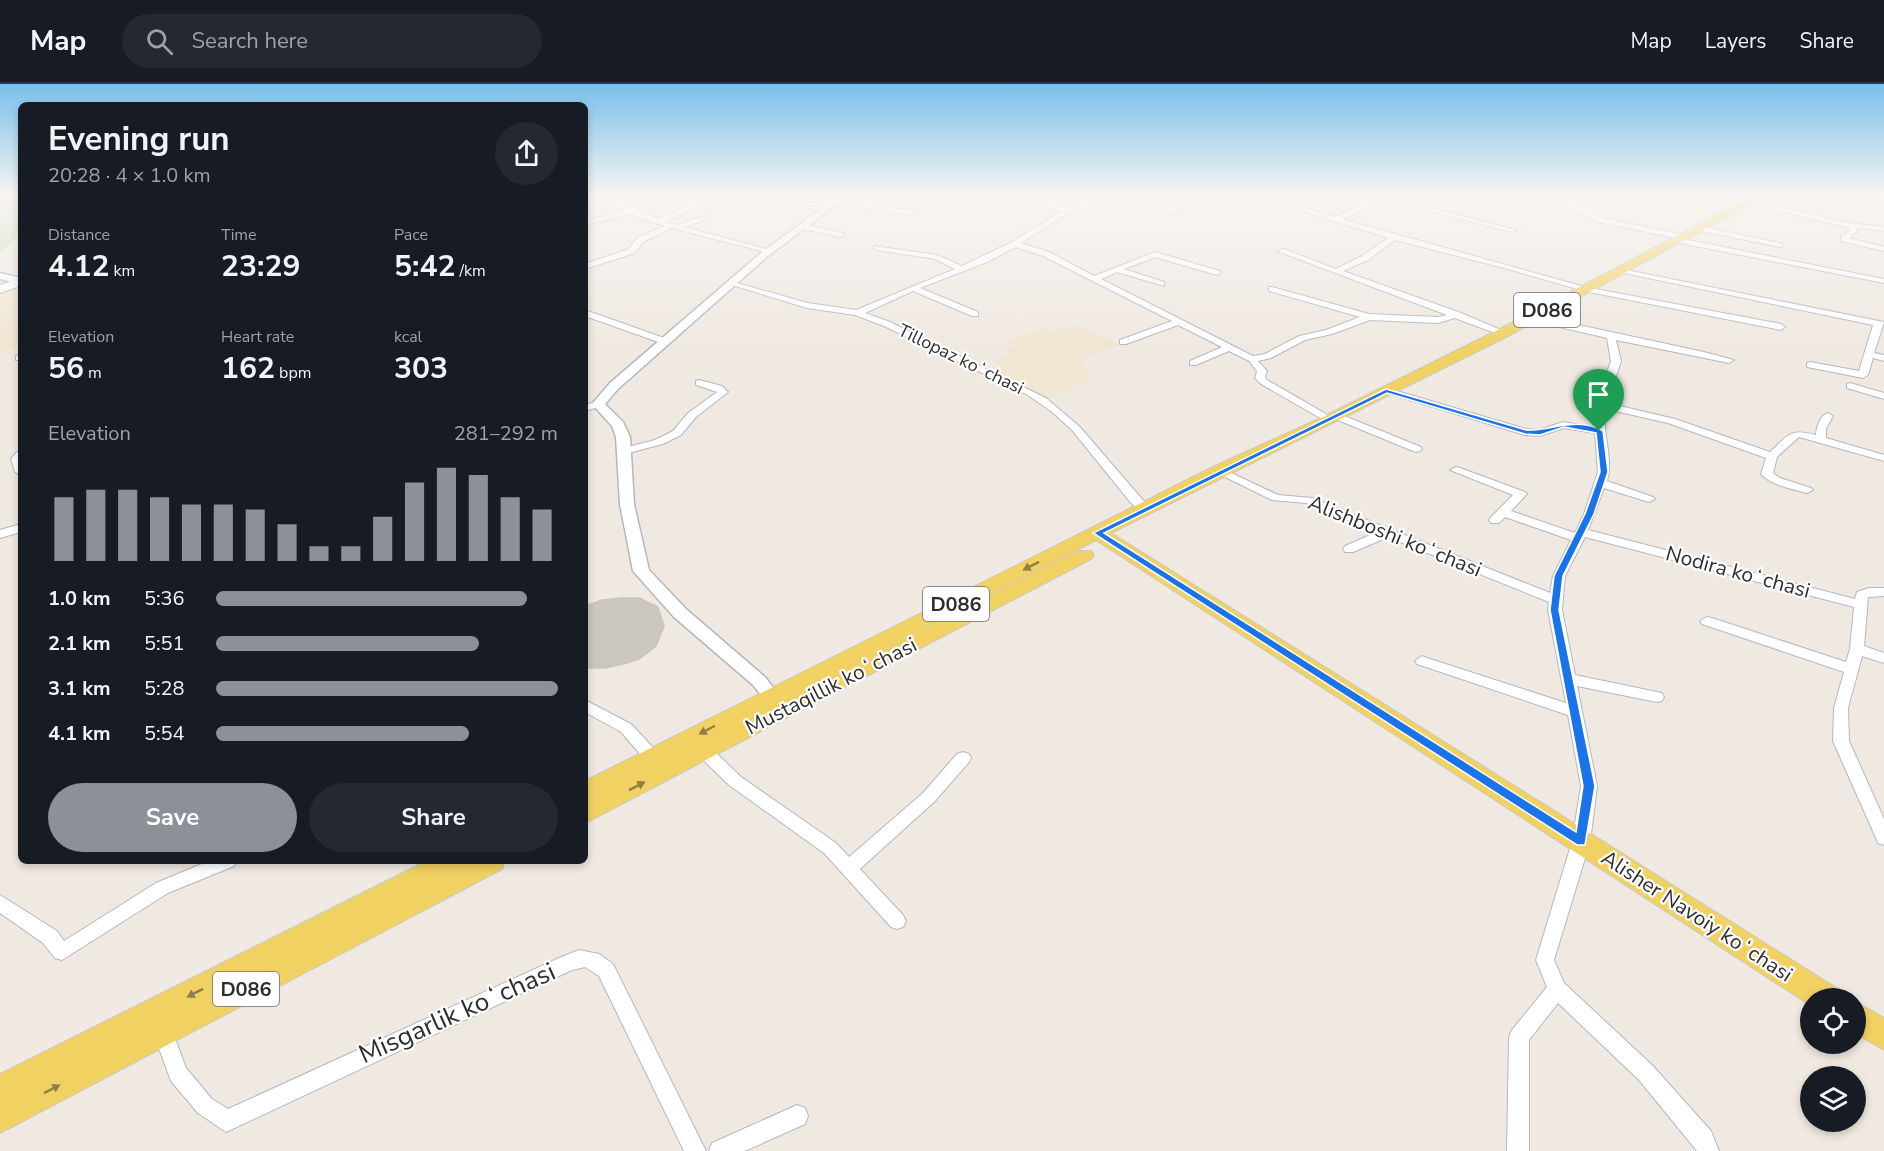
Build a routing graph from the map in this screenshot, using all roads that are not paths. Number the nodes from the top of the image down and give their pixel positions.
1 (637, 245) edge
2 (749, 245) edge
3 (776, 245) edge
4 (1013, 245) edge
5 (1018, 245) edge
6 (1383, 245) edge
7 (1425, 245) edge
8 (1667, 245) edge
9 (1712, 245) edge
10 (1867, 245) edge
11 (877, 248) dead end
12 (1884, 249) edge
13 (769, 250) junction
14 (1281, 251) dead end
15 (588, 266) edge
16 (962, 269) junction
17 (1115, 269) junction
18 (1619, 270) junction
19 (1337, 272) junction
20 (1217, 273) dead end
21 (0, 276) edge
22 (1093, 279) junction
23 (18, 280) edge
24 (1884, 281) edge
25 (18, 282) edge
26 (734, 284) junction
27 (1161, 284) dead end
28 (913, 288) junction
29 (0, 289) edge
30 (1272, 289) dead end
31 (1584, 289) junction
32 (857, 313) junction
33 (588, 314) edge
34 (975, 314) dead end
35 (1458, 315) junction
36 (1369, 317) junction
37 (1532, 318) junction
38 (1181, 321) junction
39 (1881, 324) edge
40 (1781, 327) dead end
41 (1503, 333) junction
42 (1611, 337) junction
43 (664, 341) junction
44 (1124, 342) dead end
45 (1230, 347) junction
46 (1869, 354) junction
47 (1884, 358) edge
48 (1252, 359) junction
49 (1729, 360) dead end
50 (1193, 363) dead end
51 (1810, 365) dead end
52 (699, 383) dead end
53 (1850, 386) dead end
54 (1386, 391) junction
55 (1884, 396) edge
56 (1601, 405) junction
57 (592, 406) edge
58 (1827, 416) dead end
59 (1333, 418) junction
60 (1599, 431) junction
61 (1821, 439) junction
62 (1417, 449) dead end
63 (624, 451) junction
64 (1773, 456) junction
65 (1884, 458) edge
66 (1456, 470) dead end
67 (1226, 475) junction
68 (1600, 483) junction
69 (1807, 490) dead end
70 (1649, 499) dead end
71 (1144, 509) junction
72 (18, 529) edge
73 (1386, 533) junction
74 (0, 534) edge
75 (1579, 535) junction
76 (1104, 537) junction
77 (1349, 549) dead end
78 (1884, 592) edge
79 (1556, 600) junction
80 (1862, 605) junction
81 (1707, 621) dead end
82 (1857, 649) junction
83 (1884, 658) edge
84 (1422, 661) dead end
85 (1851, 669) junction
86 (1568, 679) junction
87 (771, 696) junction
88 (1657, 697) dead end
89 (588, 707) edge
90 (1575, 712) junction
91 (704, 751) junction
92 (653, 758) junction
93 (963, 758) dead end
94 (588, 791) edge
95 (588, 811) edge
96 (1884, 838) edge
97 (1581, 842) junction
98 (221, 864) edge
99 (446, 864) edge
100 (486, 864) edge
101 (849, 868) junction
102 (0, 903) edge
103 (897, 921) dead end
104 (1810, 988) edge
105 (1557, 989) junction
106 (1866, 1023) edge
107 (163, 1032) junction
108 (1884, 1035) edge
109 (0, 1090) edge
110 (0, 1116) edge
111 (797, 1116) dead end
112 (695, 1151) edge
113 (720, 1151) edge
114 (1518, 1151) edge
115 (1708, 1151) edge

1 - 15 street
2 - 13 street
3 - 13 street
4 - 16 street
5 - 22 street
6 - 19 street
7 - 31 street
8 - 18 main road, Mustaqillik koʻchasi / D086
9 - 24 street
10 - 12 street
11 - 16 street
13 - 26 street
14 - 19 street
16 - 28 street
17 - 20 street
17 - 22 street
17 - 27 street
18 - 31 main road, Mustaqillik koʻchasi / D086
18 - 39 street
19 - 35 street
21 - 23 street
22 - 38 street
25 - 29 main road
26 - 32 street, Tillopaz koʻchasi
26 - 43 street
28 - 32 street
28 - 34 street
30 - 36 street
31 - 37 main road, Mustaqillik koʻchasi / D086
31 - 40 street
32 - 71 street, Tillopaz koʻchasi
33 - 43 street
35 - 36 street
35 - 41 street
36 - 48 street
37 - 41 main road, Mustaqillik koʻchasi / D086
37 - 42 street
38 - 44 street
38 - 45 street
39 - 46 street
41 - 54 main road, Mustaqillik koʻchasi / D086
42 - 49 street
42 - 56 street
43 - 57 street
45 - 48 street
45 - 50 street
46 - 47 street
46 - 51 street
48 - 59 street
52 - 63 street
53 - 55 street
54 - 59 main road, Mustaqillik koʻchasi / D086
54 - 60 street
56 - 60 street
56 - 64 street
57 - 63 street
58 - 61 street
59 - 62 street
59 - 67 main road, Mustaqillik koʻchasi / D086
60 - 68 street
61 - 64 street
61 - 65 street
63 - 87 street
64 - 69 street
66 - 75 street, Nodira koʻchasi
67 - 71 main road, Mustaqillik koʻchasi / D086
67 - 73 street, Alishboshi koʻchasi
67 - 76 main road, Mustaqillik koʻchasi / D086
68 - 70 street
68 - 75 street
71 - 76 main road, Mustaqillik koʻchasi / D086
72 - 74 street
73 - 77 street
73 - 79 street, Alishboshi koʻchasi
75 - 79 street
75 - 80 street, Nodira koʻchasi
76 -> 87 main road, Mustaqillik koʻchasi / D086
76 - 91 main road, Mustaqillik koʻchasi / D086
76 - 97 main road, Alisher Navoiy koʻchasi
78 - 80 street
79 - 86 street
80 - 82 street
81 - 85 street
82 - 83 street
82 - 85 street
84 - 90 street
85 - 96 street
86 - 88 street
86 - 90 street
87 -> 92 main road, Mustaqillik koʻchasi / D086
89 - 92 street
90 - 97 street
95 -> 91 main road, Mustaqillik koʻchasi / D086
91 - 101 street
92 - 94 main road, Mustaqillik koʻchasi / D086
93 - 101 street
97 - 104 main road, Alisher Navoiy koʻchasi
97 - 105 street
98 - 102 street
99 -> 109 main road, D086
100 - 107 main road, D086
101 - 103 street
105 - 114 street
105 - 115 street
106 - 108 main road
110 -> 107 main road, D086
107 - 112 street, Misgarlik koʻchasi
111 - 113 street

